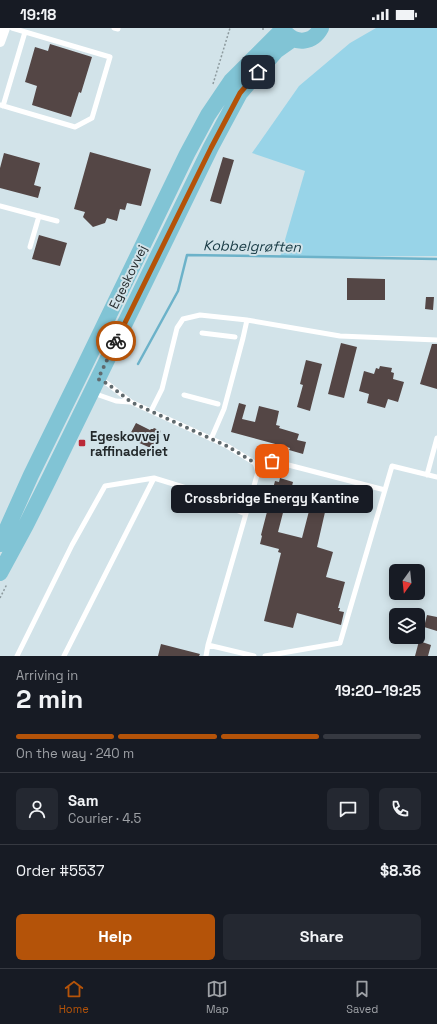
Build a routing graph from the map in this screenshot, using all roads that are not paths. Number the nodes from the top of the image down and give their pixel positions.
1 (4, 28) edge
2 (12, 28) edge
3 (114, 28) edge
4 (118, 28) edge
5 (321, 28) edge
6 (25, 32) junction
7 (286, 32) edge
8 (0, 42) edge
9 (2, 106) edge
10 (0, 206) edge
11 (39, 216) junction
12 (56, 221) dead end
13 (30, 247) dead end
14 (247, 320) junction
15 (202, 333) dead end
16 (234, 337) dead end
17 (437, 340) edge
18 (95, 385) junction
19 (184, 395) dead end
20 (131, 402) junction
21 (218, 404) dead end
22 (151, 411) junction
23 (210, 438) junction
24 (437, 438) edge
25 (255, 463) junction
26 (427, 475) junction
27 (437, 477) edge
28 (154, 478) junction
29 (385, 490) junction
30 (245, 514) junction
31 (0, 544) edge
32 (0, 573) edge
33 (208, 645) junction
34 (17, 656) edge
35 (64, 656) edge
36 (206, 656) edge
37 (254, 656) edge
38 (265, 656) edge

1 - 8 street
2 - 6 lane
3 - 4 lane
5 - 7 main road
6 - 9 lane
6 - 9 lane
7 - 18 main road, Egeskovvej
7 - 31 main road, Egeskovvej
10 - 11 lane
11 - 12 lane
11 - 13 lane
14 - 17 lane
14 - 22 lane
14 - 23 lane
15 - 16 lane
18 - 20 lane
18 - 20 lane
18 - 32 main road, Egeskovvej
19 - 21 lane
20 - 22 lane
22 - 23 lane
23 - 25 lane
24 - 26 lane
25 - 29 lane
25 - 30 lane
26 - 27 lane
26 - 29 lane
28 - 30 lane
28 - 34 lane
28 - 35 lane
29 - 38 lane
30 - 33 lane
33 - 36 lane
33 - 37 lane

